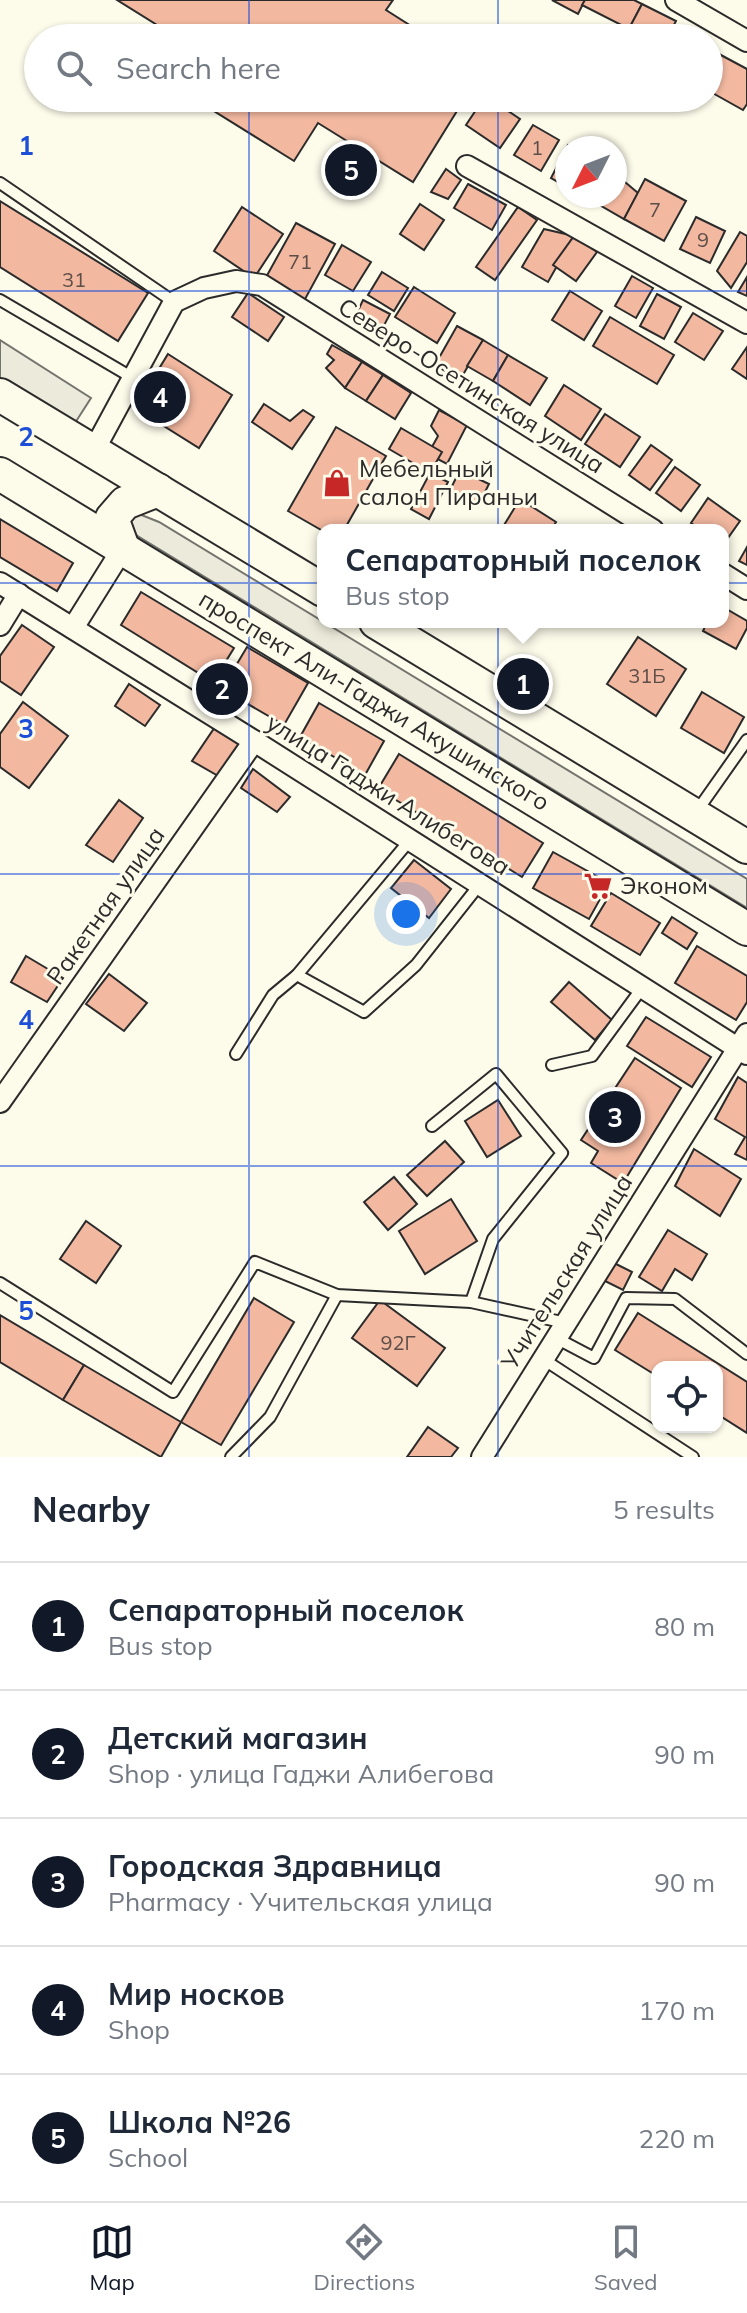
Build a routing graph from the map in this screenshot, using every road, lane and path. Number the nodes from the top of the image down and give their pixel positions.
1 (676, 0) edge
2 (718, 24) edge
3 (723, 27) edge
4 (747, 41) edge
5 (467, 166) dead end
6 (0, 183) edge
7 (0, 300) edge
8 (174, 302) junction
9 (747, 323) edge
10 (133, 378) junction
11 (0, 395) edge
12 (93, 452) junction
13 (0, 474) edge
14 (158, 490) junction
15 (643, 524) edge
16 (123, 548) junction
17 (729, 578) edge
18 (0, 583) edge
19 (317, 586) edge
20 (747, 589) edge
21 (19, 594) junction
22 (0, 625) edge
23 (73, 628) junction
24 (386, 628) edge
25 (747, 740) edge
26 (254, 741) junction
27 (694, 815) junction
28 (410, 840) junction
29 (747, 847) edge
30 (480, 884) junction
31 (747, 929) edge
32 (297, 975) junction
33 (642, 988) junction
34 (744, 1046) edge
35 (236, 1054) dead end
36 (552, 1065) dead end
37 (0, 1102) edge
38 (432, 1126) dead end
39 (0, 1283) edge
40 (337, 1295) junction
41 (471, 1302) junction
42 (561, 1331) junction
43 (747, 1354) edge
44 (543, 1359) junction
45 (231, 1457) edge
46 (482, 1457) edge
47 (693, 1457) edge

1 - 2 street
3 - 4 street
5 - 9 street
6 - 8 lane
7 - 10 lane
8 - 10 street
8 - 15 street, Северо-Осетинская улица
10 - 12 street
11 - 12 main road
12 - 14 main road
13 - 16 main road, проспект Али-Гаджи Акушинского
14 - 16 main road
14 - 19 main road
16 - 23 street
16 - 31 main road, проспект Али-Гаджи Акушинского
17 - 20 street
18 - 21 street, улица Гаджи Алибегова
21 - 22 street
21 - 23 street, улица Гаджи Алибегова
23 - 26 street, улица Гаджи Алибегова
24 - 27 main road
25 - 27 lane
26 - 28 street, улица Гаджи Алибегова
26 - 37 street, Ракетная улица
27 - 29 main road
28 - 30 street, улица Гаджи Алибегова
28 - 32 lane
30 - 32 lane
30 - 33 street, улица Гаджи Алибегова
32 - 35 lane
33 - 34 street, улица Гаджи Алибегова
33 - 36 lane
34 - 42 street, Учительская улица
38 - 41 lane
39 - 40 lane
40 - 41 lane
40 - 45 lane
41 - 42 lane
42 - 43 lane
42 - 44 street, Учительская улица
44 - 46 street, Учительская улица
44 - 47 lane

